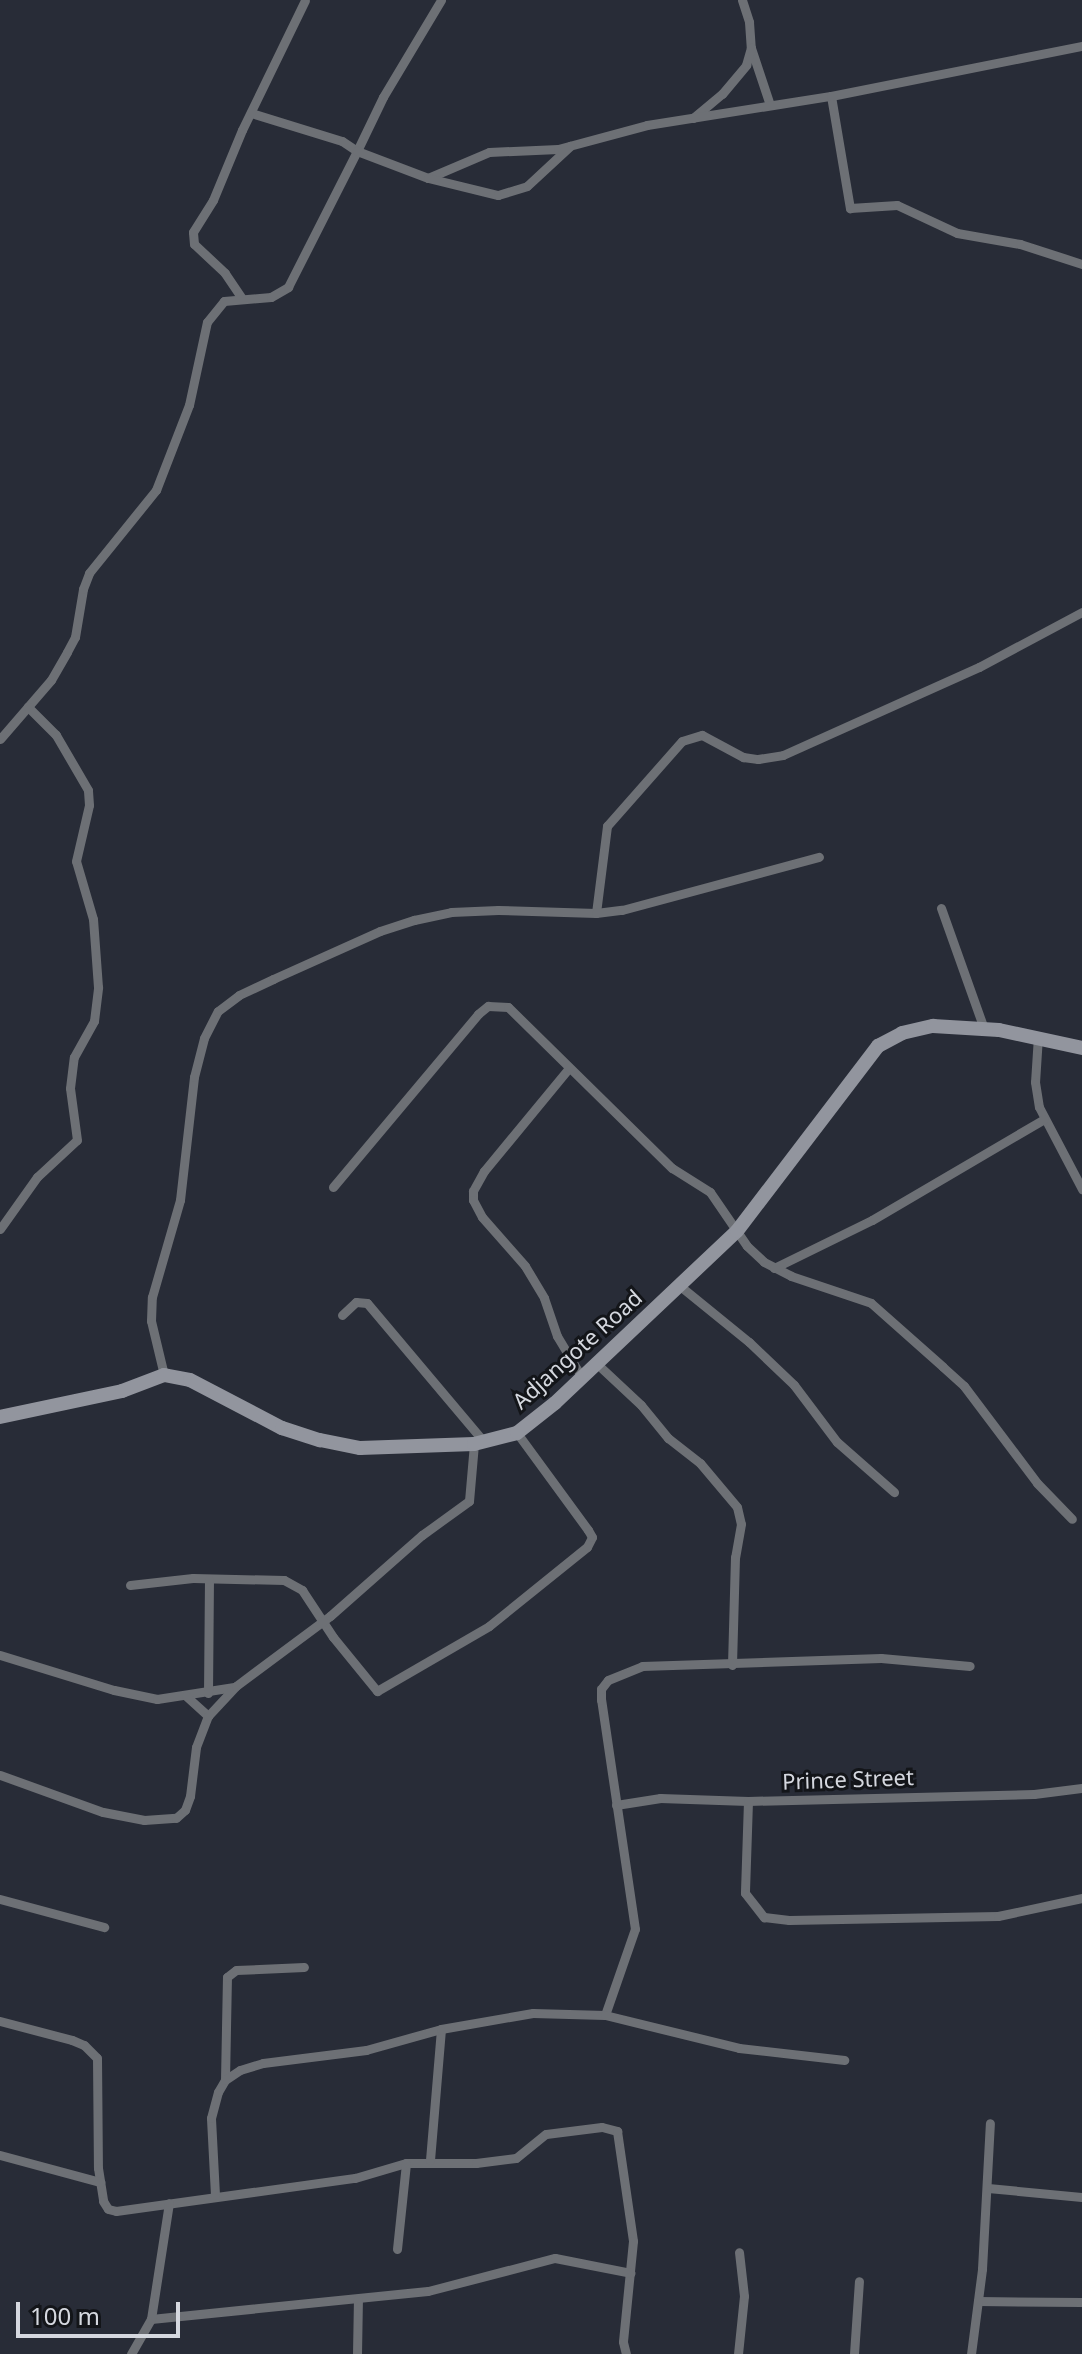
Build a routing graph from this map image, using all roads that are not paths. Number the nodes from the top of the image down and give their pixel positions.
1 (305, 0) edge
2 (441, 0) edge
3 (742, 0) edge
4 (1082, 46) edge
5 (751, 48) junction
6 (831, 96) junction
7 (770, 105) junction
8 (251, 113) junction
9 (691, 119) junction
10 (570, 146) junction
11 (357, 151) junction
12 (428, 178) junction
13 (1082, 264) edge
14 (241, 297) junction
15 (1082, 612) edge
16 (28, 707) junction
17 (0, 739) edge
18 (819, 857) dead end
19 (941, 908) dead end
20 (596, 913) junction
21 (984, 1029) junction
22 (1038, 1036) junction
23 (1082, 1048) edge
24 (569, 1068) junction
25 (1044, 1119) junction
26 (333, 1187) dead end
27 (1082, 1189) edge
28 (0, 1229) edge
29 (737, 1231) junction
30 (774, 1268) junction
31 (680, 1286) junction
32 (342, 1315) dead end
33 (595, 1362) junction
34 (164, 1375) junction
35 (581, 1376) junction
36 (0, 1417) edge
37 (517, 1433) junction
38 (479, 1443) junction
39 (894, 1492) dead end
40 (1072, 1519) dead end
41 (209, 1580) junction
42 (130, 1585) dead end
43 (335, 1612) junction
44 (323, 1621) junction
45 (333, 1637) junction
46 (0, 1655) edge
47 (732, 1665) junction
48 (970, 1666) dead end
49 (236, 1686) junction
50 (208, 1693) junction
51 (186, 1696) junction
52 (208, 1716) junction
53 (0, 1775) edge
54 (1082, 1788) edge
55 (748, 1801) junction
56 (616, 1805) junction
57 (1082, 1898) edge
58 (0, 1899) edge
59 (104, 1927) dead end
60 (304, 1967) dead end
61 (605, 2015) junction
62 (0, 2021) edge
63 (441, 2029) junction
64 (844, 2060) dead end
65 (225, 2080) junction
66 (990, 2123) dead end
67 (0, 2155) edge
68 (430, 2160) junction
69 (406, 2163) junction
70 (100, 2182) junction
71 (988, 2188) junction
72 (215, 2195) junction
73 (1082, 2197) edge
74 (169, 2203) junction
75 (397, 2249) dead end
76 (739, 2252) dead end
77 (631, 2273) junction
78 (859, 2281) dead end
79 (358, 2299) junction
80 (978, 2301) junction
81 (1082, 2302) edge
82 (151, 2319) junction
83 (131, 2354) edge
84 (357, 2354) edge
85 (626, 2354) edge
86 (738, 2354) edge
87 (854, 2354) edge
88 (971, 2354) edge

1 - 8 street
2 - 11 street
3 - 5 street
4 - 6 street
5 - 7 street
5 - 9 street
6 - 7 street
6 - 13 street
7 - 9 street
8 - 11 street
8 - 14 street
9 - 10 street
10 - 12 street
10 - 12 street
11 - 12 street
11 - 14 street
14 - 16 street
15 - 20 street
16 - 17 street
16 - 28 street
18 - 20 street
19 - 21 street
20 - 34 street
21 - 22 street, Adjangote Road
21 - 29 street, Adjangote Road
22 - 23 street, Adjangote Road
22 - 25 street
24 - 26 street
24 - 29 street
24 - 35 street
25 - 27 street
25 - 30 street
29 - 30 street
29 - 31 street, Adjangote Road
30 - 40 street
31 - 33 street, Adjangote Road
31 - 39 street
32 - 38 street
33 - 35 street, Adjangote Road
33 - 47 street
34 - 36 street
34 - 38 street, Adjangote Road
35 - 37 street, Adjangote Road
37 - 38 street, Adjangote Road
37 - 45 street
38 - 43 street
41 - 42 street
41 - 44 street
41 - 50 street
43 - 44 street
43 - 45 street
44 - 45 street
44 - 49 street
46 - 51 street
47 - 48 street
47 - 56 street
49 - 50 street
49 - 52 street
50 - 51 street
51 - 52 street
52 - 53 street
54 - 55 street, Prince Street
55 - 56 street, Prince Street
55 - 57 street
56 - 61 street
58 - 59 street
60 - 65 street
61 - 63 street
61 - 64 street
62 - 70 street
63 - 65 street
63 - 68 street
65 - 72 street
66 - 71 street
67 - 70 street
68 - 69 street
68 - 77 street
69 - 72 street
69 - 75 street
70 - 74 street
71 - 73 street
71 - 80 street
72 - 74 street
74 - 82 street
76 - 86 street
77 - 79 street
77 - 85 street
78 - 87 street
79 - 82 street
79 - 84 street
80 - 81 street
80 - 88 street
82 - 83 street

